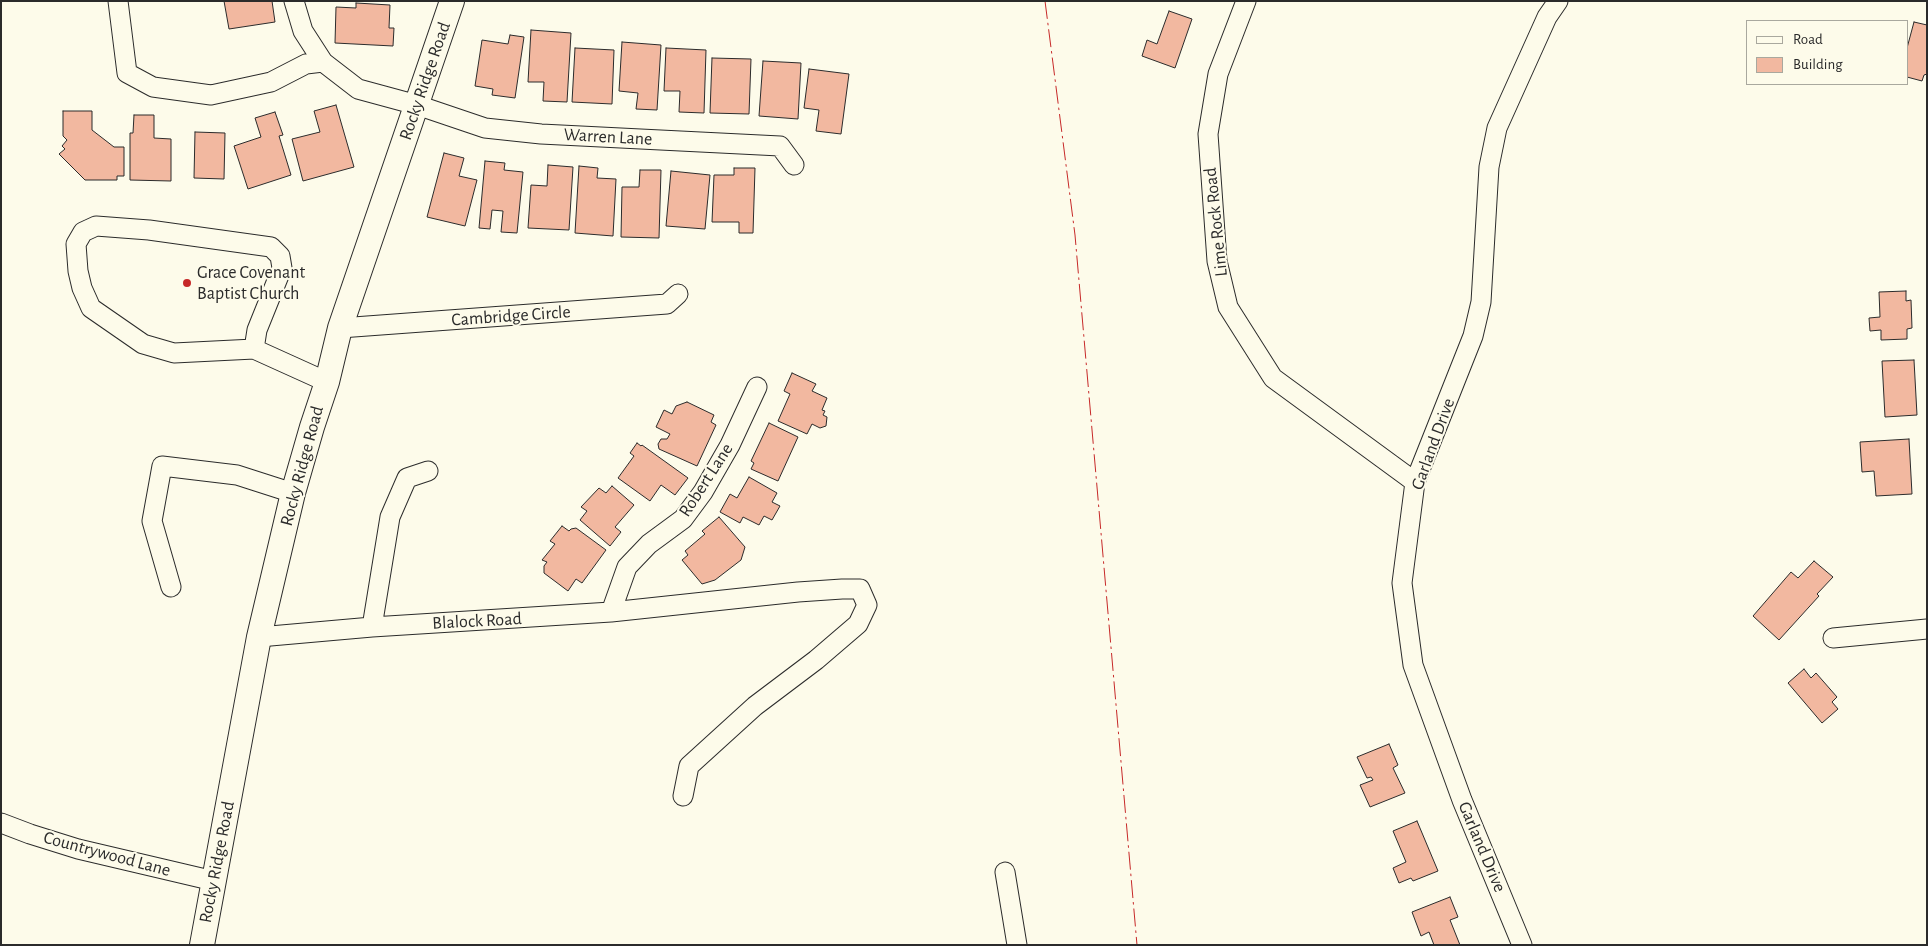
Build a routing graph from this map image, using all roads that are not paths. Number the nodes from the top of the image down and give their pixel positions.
1 (118, 1) edge
2 (294, 1) edge
3 (452, 1) edge
4 (1246, 1) edge
5 (1558, 1) edge
6 (323, 62) junction
7 (417, 105) junction
8 (794, 165) dead end
9 (678, 294) dead end
10 (340, 328) junction
11 (254, 349) junction
12 (327, 382) junction
13 (757, 387) dead end
14 (428, 471) dead end
15 (1416, 482) junction
16 (293, 493) junction
17 (170, 587) dead end
18 (611, 612) junction
19 (372, 627) junction
20 (1927, 629) edge
21 (259, 637) junction
22 (1833, 638) dead end
23 (682, 796) dead end
24 (1, 823) edge
25 (1005, 872) dead end
26 (214, 881) junction
27 (202, 945) edge
28 (1017, 945) edge
29 (1522, 945) edge

1 - 6 street
2 - 6 street
3 - 7 main road, Rocky Ridge Road
4 - 15 street, Lime Rock Road
5 - 15 street, Garland Drive
6 - 7 street
7 - 8 street, Warren Lane
7 - 10 main road, Rocky Ridge Road
9 - 10 street, Cambridge Circle
10 - 12 main road, Rocky Ridge Road
11 - 11 street
11 - 12 street
12 - 16 main road, Rocky Ridge Road
13 - 18 street, Robert Lane
14 - 19 street
15 - 29 street, Garland Drive
16 - 17 street
16 - 21 main road, Rocky Ridge Road
18 - 19 street, Blalock Road
18 - 23 street, Blalock Road
19 - 21 street, Blalock Road
20 - 22 street
21 - 26 main road, Rocky Ridge Road
24 - 26 street, Countrywood Lane
25 - 28 street
26 - 27 main road, Rocky Ridge Road

